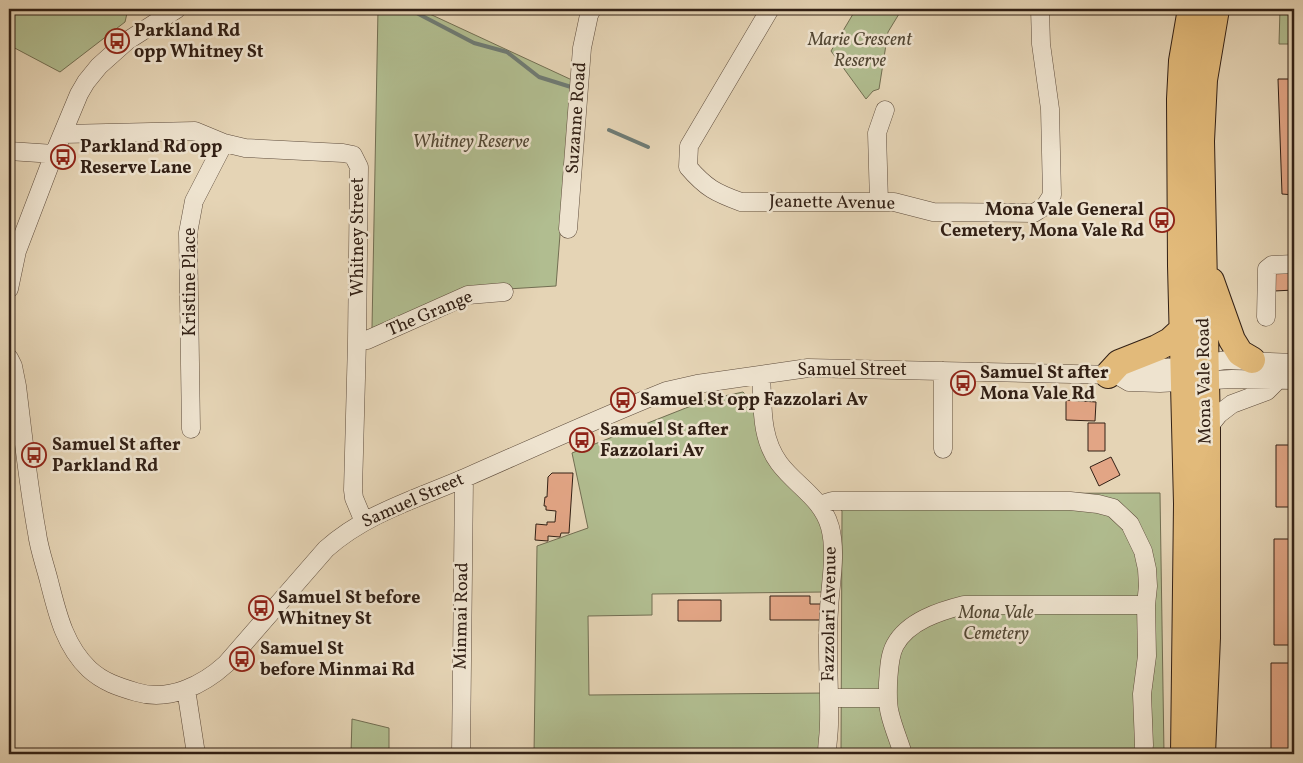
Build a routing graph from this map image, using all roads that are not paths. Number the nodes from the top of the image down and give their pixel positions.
1 (176, 9) edge
2 (592, 9) edge
3 (770, 9) edge
4 (1040, 9) edge
5 (1209, 10) edge
6 (885, 110) dead end
7 (63, 134) junction
8 (224, 142) junction
9 (9, 151) edge
10 (54, 154) junction
11 (879, 202) junction
12 (568, 229) dead end
13 (13, 250) edge
14 (1294, 264) edge
15 (1203, 270) junction
16 (9, 290) edge
17 (504, 292) dead end
18 (1266, 318) dead end
19 (1183, 329) junction
20 (358, 341) junction
21 (9, 358) edge
22 (1252, 360) junction
23 (1294, 363) edge
24 (943, 371) junction
25 (1195, 373) junction
26 (761, 375) junction
27 (1112, 375) junction
28 (1286, 380) edge
29 (191, 429) dead end
30 (1207, 429) junction
31 (943, 449) dead end
32 (464, 478) junction
33 (819, 505) junction
34 (364, 522) junction
35 (1146, 606) junction
36 (186, 690) junction
37 (829, 698) junction
38 (888, 698) junction
39 (196, 754) edge
40 (461, 754) edge
41 (827, 754) edge
42 (903, 754) edge
43 (1143, 754) edge
44 (1184, 754) edge
45 (1202, 754) edge

1 - 7 street
2 - 12 street, Suzanne Road
3 - 11 street, Jeanette Avenue
4 - 11 street, Jeanette Avenue
5 - 15 highway, Mona Vale Road
5 - 19 highway, Mona Vale Road
6 - 11 street
7 - 8 street, Whitney Street
7 - 10 street
8 - 20 street, Whitney Street
8 - 29 street, Kristine Place
9 - 10 street
10 - 13 street
13 - 16 street
14 - 18 street
15 - 22 highway
15 - 25 highway, Mona Vale Road
17 - 20 street, The Grange
19 - 25 highway, Mona Vale Road
19 - 27 highway
20 - 34 street, Whitney Street
21 - 36 street, Samuel Street
22 - 23 street
22 - 25 street
24 - 26 street, Samuel Street
24 - 27 street, Samuel Street
24 - 31 street
25 - 27 street, Samuel Street
25 - 28 street
25 - 30 highway, Mona Vale Road
25 - 44 highway, Mona Vale Road
26 - 32 street, Samuel Street
26 - 33 street, Fazzolari Avenue
28 - 30 street
30 - 45 highway, Mona Vale Road
32 - 34 street, Samuel Street
32 - 40 street, Minmai Road
33 - 35 street
33 - 37 street, Fazzolari Avenue
34 - 36 street, Samuel Street
35 - 38 street
35 - 43 street
36 - 39 street
37 - 38 street
37 - 41 street, Fazzolari Avenue
38 - 42 street

